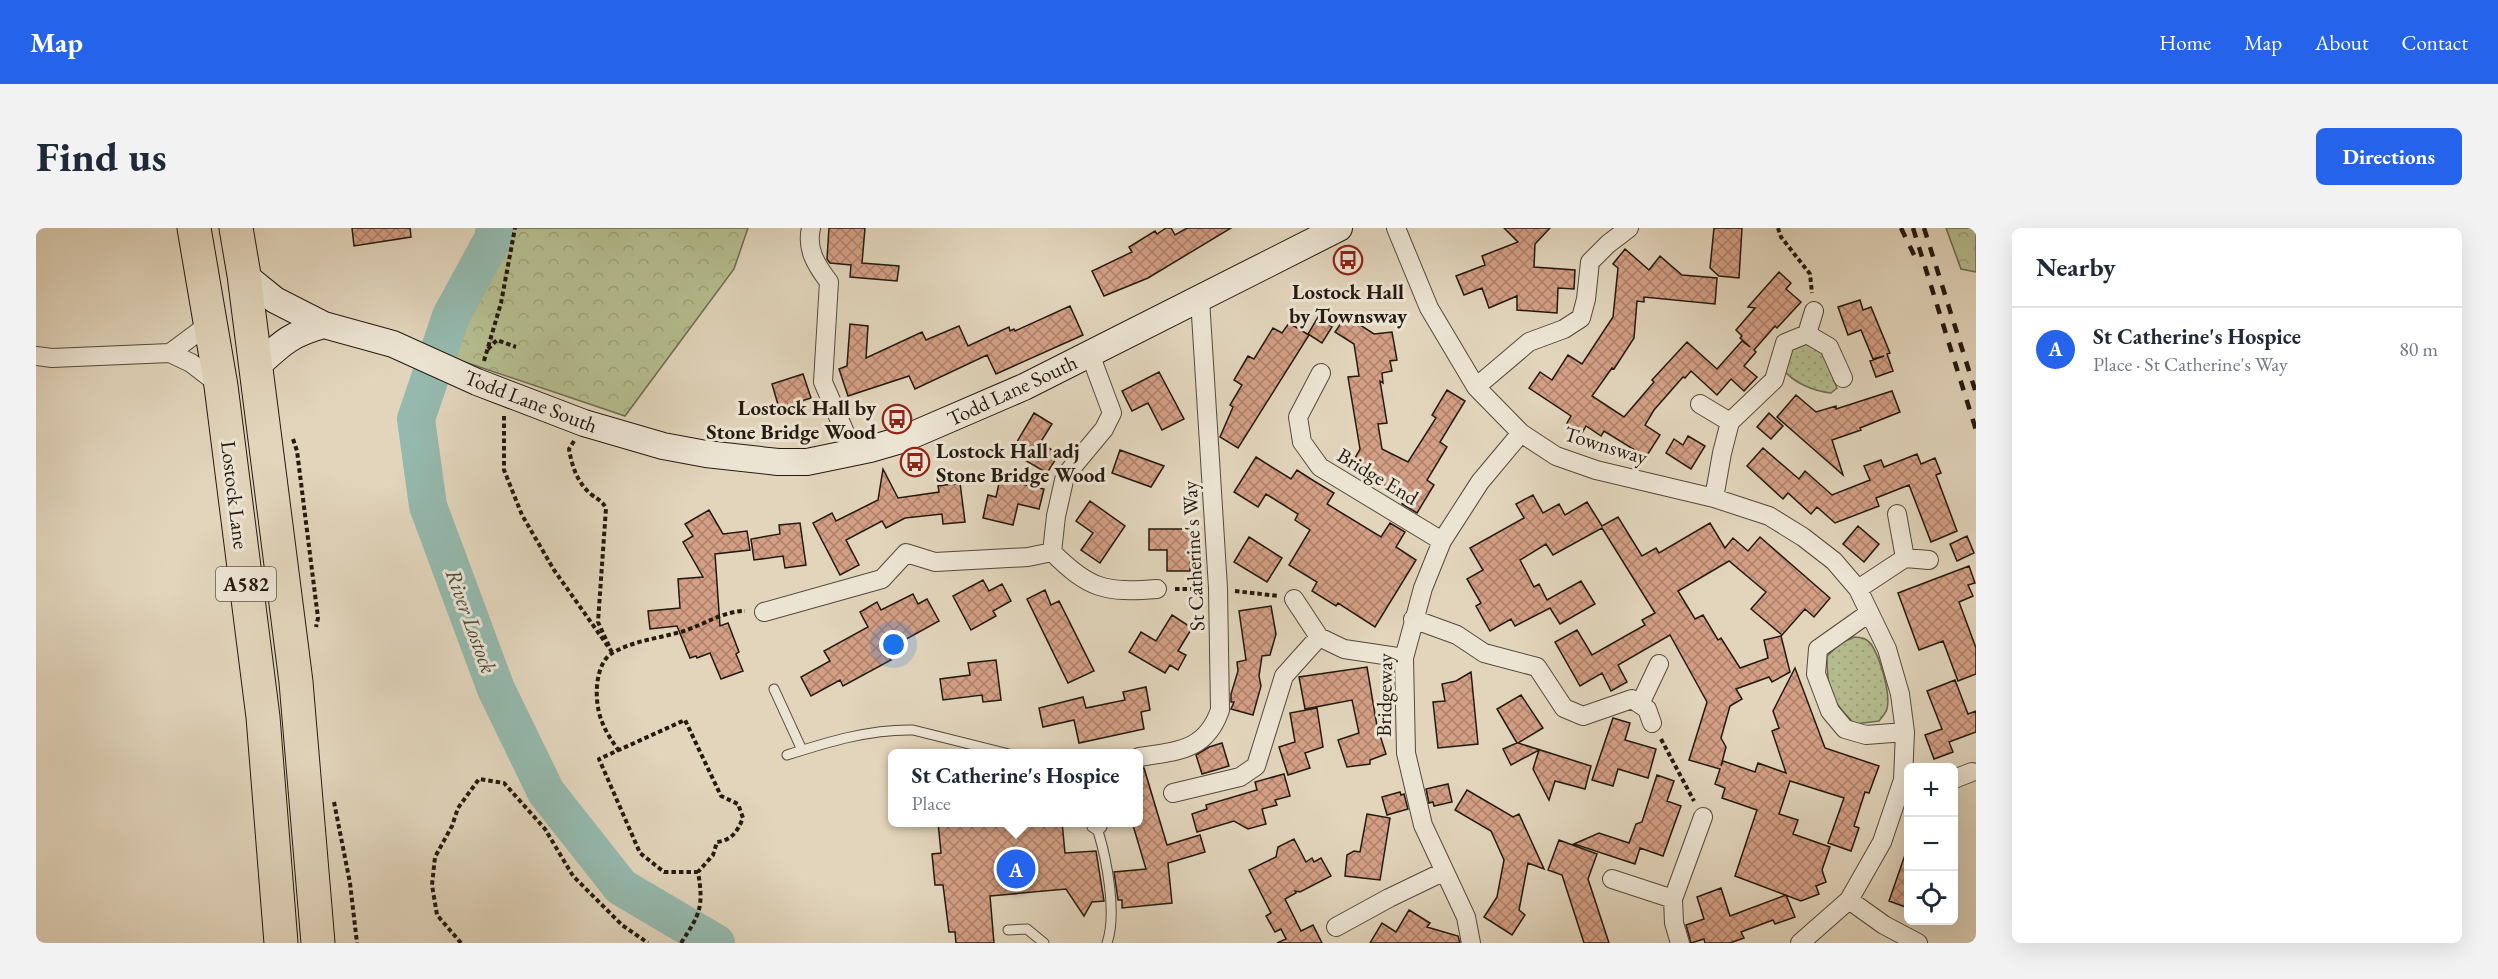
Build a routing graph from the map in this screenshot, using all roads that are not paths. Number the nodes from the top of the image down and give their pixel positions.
1 (194, 228) edge
2 (236, 228) edge
3 (811, 228) edge
4 (1339, 228) edge
5 (1396, 228) edge
6 (1629, 228) edge
7 (244, 274) junction
8 (1200, 299) junction
9 (1814, 311) road end
10 (209, 324) junction
11 (324, 325) junction
12 (1807, 334) junction
13 (170, 353) junction
14 (1090, 354) junction
15 (36, 356) edge
16 (256, 367) junction
17 (1321, 373) dead end
18 (1843, 378) dead end
19 (221, 386) junction
20 (1476, 387) junction
21 (1700, 404) dead end
22 (1730, 422) junction
23 (1521, 433) junction
24 (854, 453) junction
25 (1714, 498) junction
26 (1897, 514) dead end
27 (1442, 541) junction
28 (1052, 552) junction
29 (1905, 558) junction
30 (1929, 560) dead end
31 (1157, 589) dead end
32 (1858, 589) junction
33 (1293, 598) dead end
34 (764, 612) road end
35 (1869, 613) junction
36 (1413, 618) junction
37 (1318, 636) junction
38 (1404, 658) junction
39 (1659, 664) dead end
40 (774, 689) dead end
41 (1640, 704) junction
42 (1652, 723) road end
43 (1905, 732) junction
44 (992, 749) edge
45 (802, 750) junction
46 (787, 755) dead end
47 (1143, 756) edge
48 (1906, 763) edge
49 (1975, 769) edge
50 (1958, 778) edge
51 (1904, 785) edge
52 (1173, 793) dead end
53 (1703, 817) road end
54 (1100, 827) edge
55 (1443, 872) junction
56 (1612, 879) dead end
57 (1673, 899) junction
58 (1849, 900) junction
59 (1336, 927) dead end
60 (1008, 930) dead end
61 (281, 943) edge
62 (318, 943) edge
63 (1044, 943) edge
64 (1107, 943) edge
65 (1471, 943) edge
66 (1680, 943) edge
67 (1800, 943) edge
68 (1918, 943) edge

1 - 10 highway, Lostock Lane / A582
2 - 7 highway, Lostock Lane / A582
3 - 24 street
4 - 8 street, Todd Lane South
5 - 20 street, Townsway
6 - 20 street
7 - 11 street, Todd Lane South
7 - 16 highway, Lostock Lane / A582
8 - 14 street, Todd Lane South
8 - 47 street, St Catherine's Way
9 - 12 street
10 - 13 street
10 - 19 highway, Lostock Lane / A582
11 - 16 street
11 - 24 street, Todd Lane South
12 - 18 street
12 - 22 street
13 - 15 street
13 - 19 street
14 - 24 street, Todd Lane South
14 - 28 street
16 - 62 highway, Lostock Lane / A582
17 - 27 street, Bridge End
19 - 61 highway, Lostock Lane / A582
20 - 23 street, Townsway
21 - 22 street
22 - 25 street
23 - 25 street, Townsway
23 - 27 street, Bridgeway
25 - 32 street, Townsway
26 - 29 street
27 - 36 street, Bridgeway
28 - 31 street
28 - 34 street
29 - 30 street
29 - 32 street
32 - 35 street, Townsway
33 - 37 street
35 - 43 street, Townsway
35 - 43 street
36 - 38 street, Bridgeway
36 - 41 street
37 - 38 street
37 - 52 street
38 - 55 street, Bridgeway
39 - 41 street
40 - 45 lane
41 - 42 street
43 - 48 street, Townsway
44 - 45 lane
45 - 46 lane
49 - 50 street
51 - 58 street, Townsway
53 - 57 street
54 - 64 lane
55 - 59 street
55 - 65 street, Bridgeway
56 - 57 street
57 - 66 street
58 - 67 street, Townsway
58 - 68 street
60 - 63 lane

